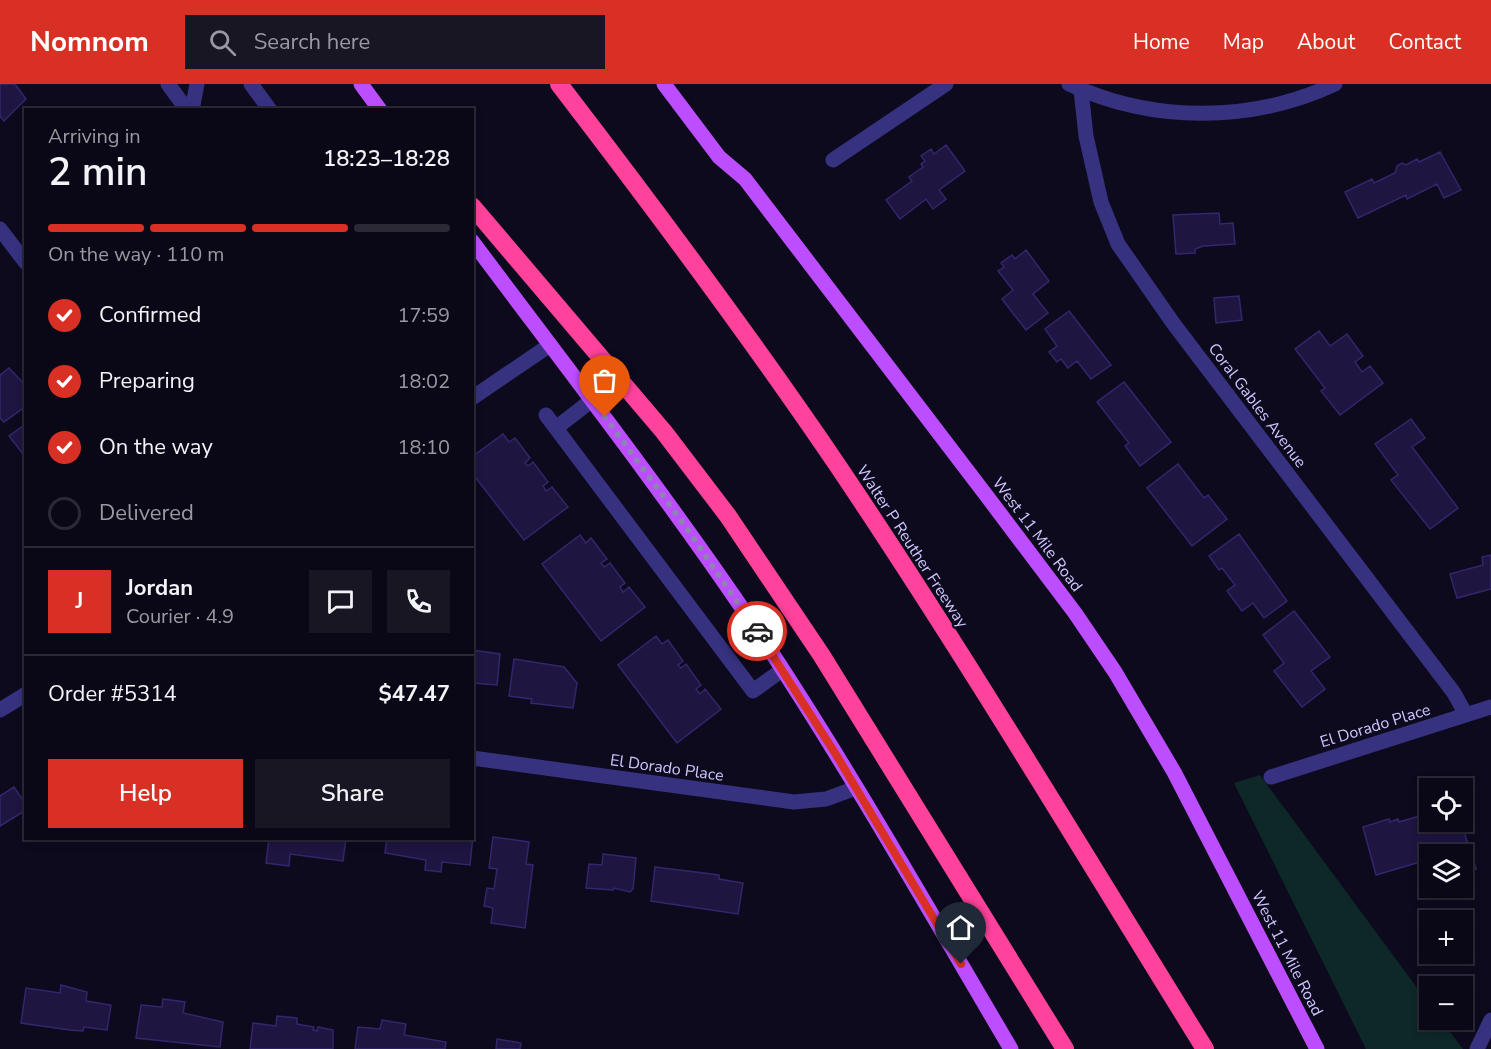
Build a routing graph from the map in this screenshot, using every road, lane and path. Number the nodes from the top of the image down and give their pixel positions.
1 (168, 84) edge
2 (197, 84) edge
3 (251, 84) edge
4 (559, 84) edge
5 (653, 84) edge
6 (664, 84) edge
7 (946, 84) edge
8 (1335, 84) edge
9 (1075, 87) edge
10 (366, 88) edge
11 (186, 108) edge
12 (192, 108) edge
13 (269, 108) edge
14 (379, 108) edge
15 (700, 132) junction
16 (833, 160) dead end
17 (474, 208) edge
18 (0, 230) edge
19 (474, 244) edge
20 (24, 260) edge
21 (550, 345) junction
22 (474, 397) edge
23 (592, 400) junction
24 (546, 415) dead end
25 (556, 428) junction
26 (782, 670) junction
27 (0, 694) edge
28 (24, 696) edge
29 (1491, 708) edge
30 (0, 710) edge
31 (1466, 715) junction
32 (474, 758) edge
33 (1270, 777) dead end
34 (856, 788) junction
35 (1491, 1020) edge
36 (1011, 1049) edge
37 (1065, 1049) edge
38 (1205, 1049) edge
39 (1317, 1049) edge
40 (1477, 1049) edge

1 - 11 street
2 - 12 street
3 - 13 street
4 - 38 highway, Walter P Reuther Freeway
5 - 15 main road
6 - 15 main road, West 11 Mile Road
7 - 16 street
8 - 9 street
9 - 31 street, Coral Gables Avenue
10 - 14 main road
15 - 39 main road, West 11 Mile Road
17 - 37 highway
18 - 20 street
19 - 21 main road
21 - 22 street
21 - 23 main road
23 - 25 street
23 - 26 main road
24 - 25 street
25 - 26 street
26 - 34 main road
27 - 28 street
28 - 30 street
29 - 31 street, El Dorado Place
31 - 33 street, El Dorado Place
32 - 34 street, El Dorado Place
34 - 36 main road
35 - 40 street

